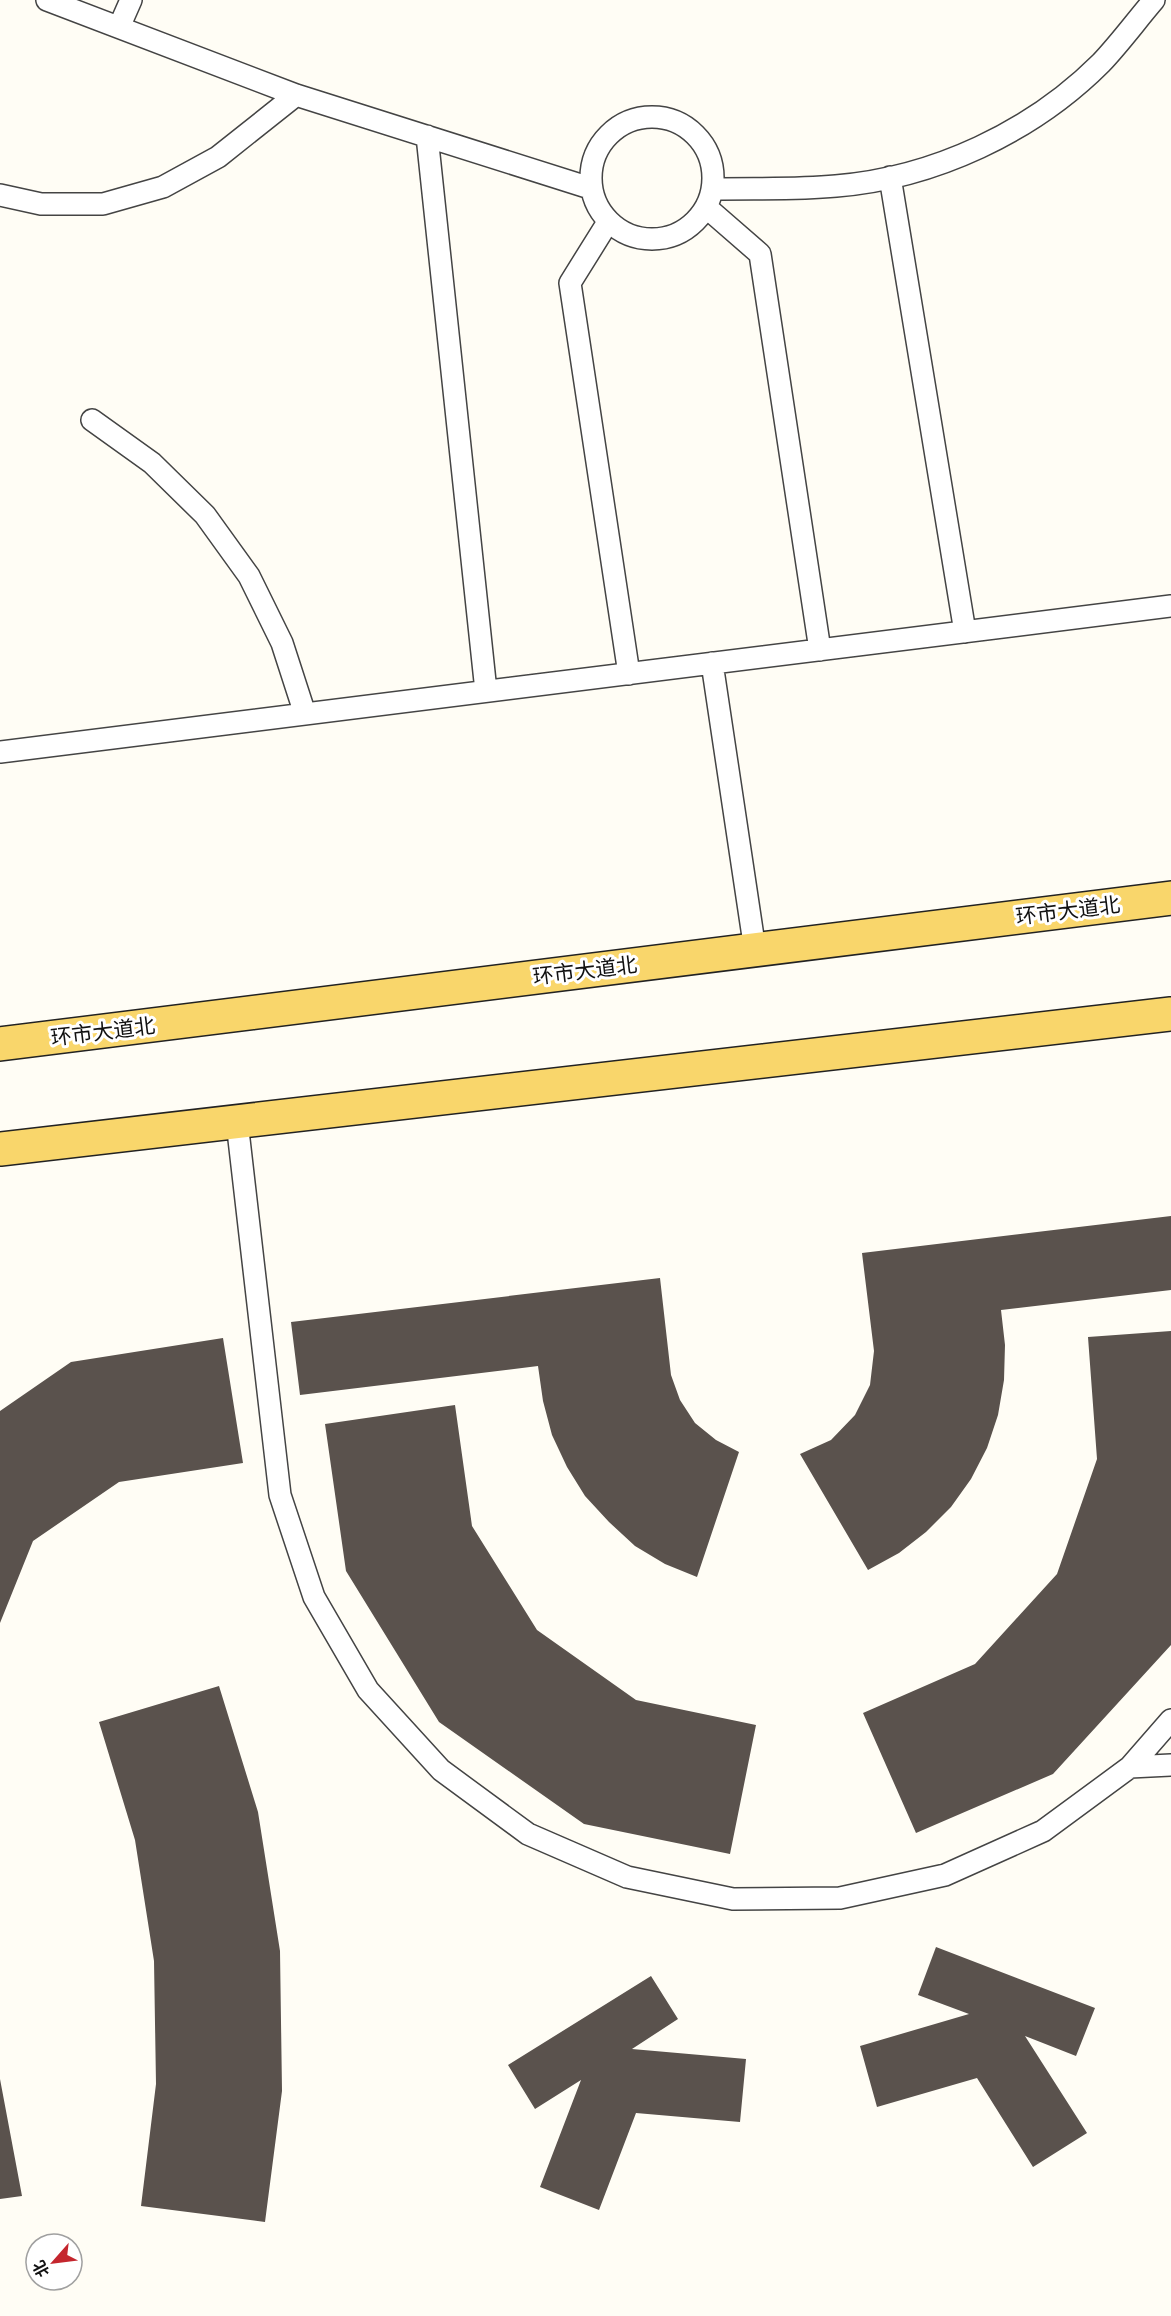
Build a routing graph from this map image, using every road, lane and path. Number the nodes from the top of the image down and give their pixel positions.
1 (47, 0) edge
2 (131, 0) edge
3 (1154, 0) edge
4 (120, 25) junction
5 (297, 95) junction
6 (427, 136) junction
7 (890, 177) junction
8 (590, 188) junction
9 (0, 195) edge
10 (710, 198) junction
11 (608, 222) junction
12 (92, 420) dead end
13 (1171, 606) edge
14 (965, 632) junction
15 (820, 650) junction
16 (712, 663) junction
17 (629, 674) junction
18 (486, 691) junction
19 (305, 714) junction
20 (0, 752) edge
21 (1171, 898) edge
22 (755, 950) junction
23 (1171, 1014) edge
24 (0, 1044) edge
25 (237, 1122) junction
26 (0, 1149) edge
27 (1171, 1720) edge
28 (1171, 1765) edge
29 (1130, 1767) junction

1 - 4 lane
2 - 4 lane
3 - 7 lane
4 - 5 lane
5 - 6 lane
5 - 9 lane
6 - 8 lane
6 - 18 lane
7 - 10 lane
7 - 14 lane
8 - 10 lane
8 - 11 lane
10 - 11 lane
10 - 15 lane
11 - 17 lane
12 - 19 lane
13 - 14 lane
14 - 15 lane
15 - 16 lane
16 - 17 lane
16 - 22 lane
17 - 18 lane
18 - 19 lane
19 - 20 lane
21 - 22 main road, 环市大道北
22 - 24 main road, 环市大道北
23 - 25 main road
25 - 26 main road
25 - 29 lane
27 - 29 lane
28 - 29 lane

